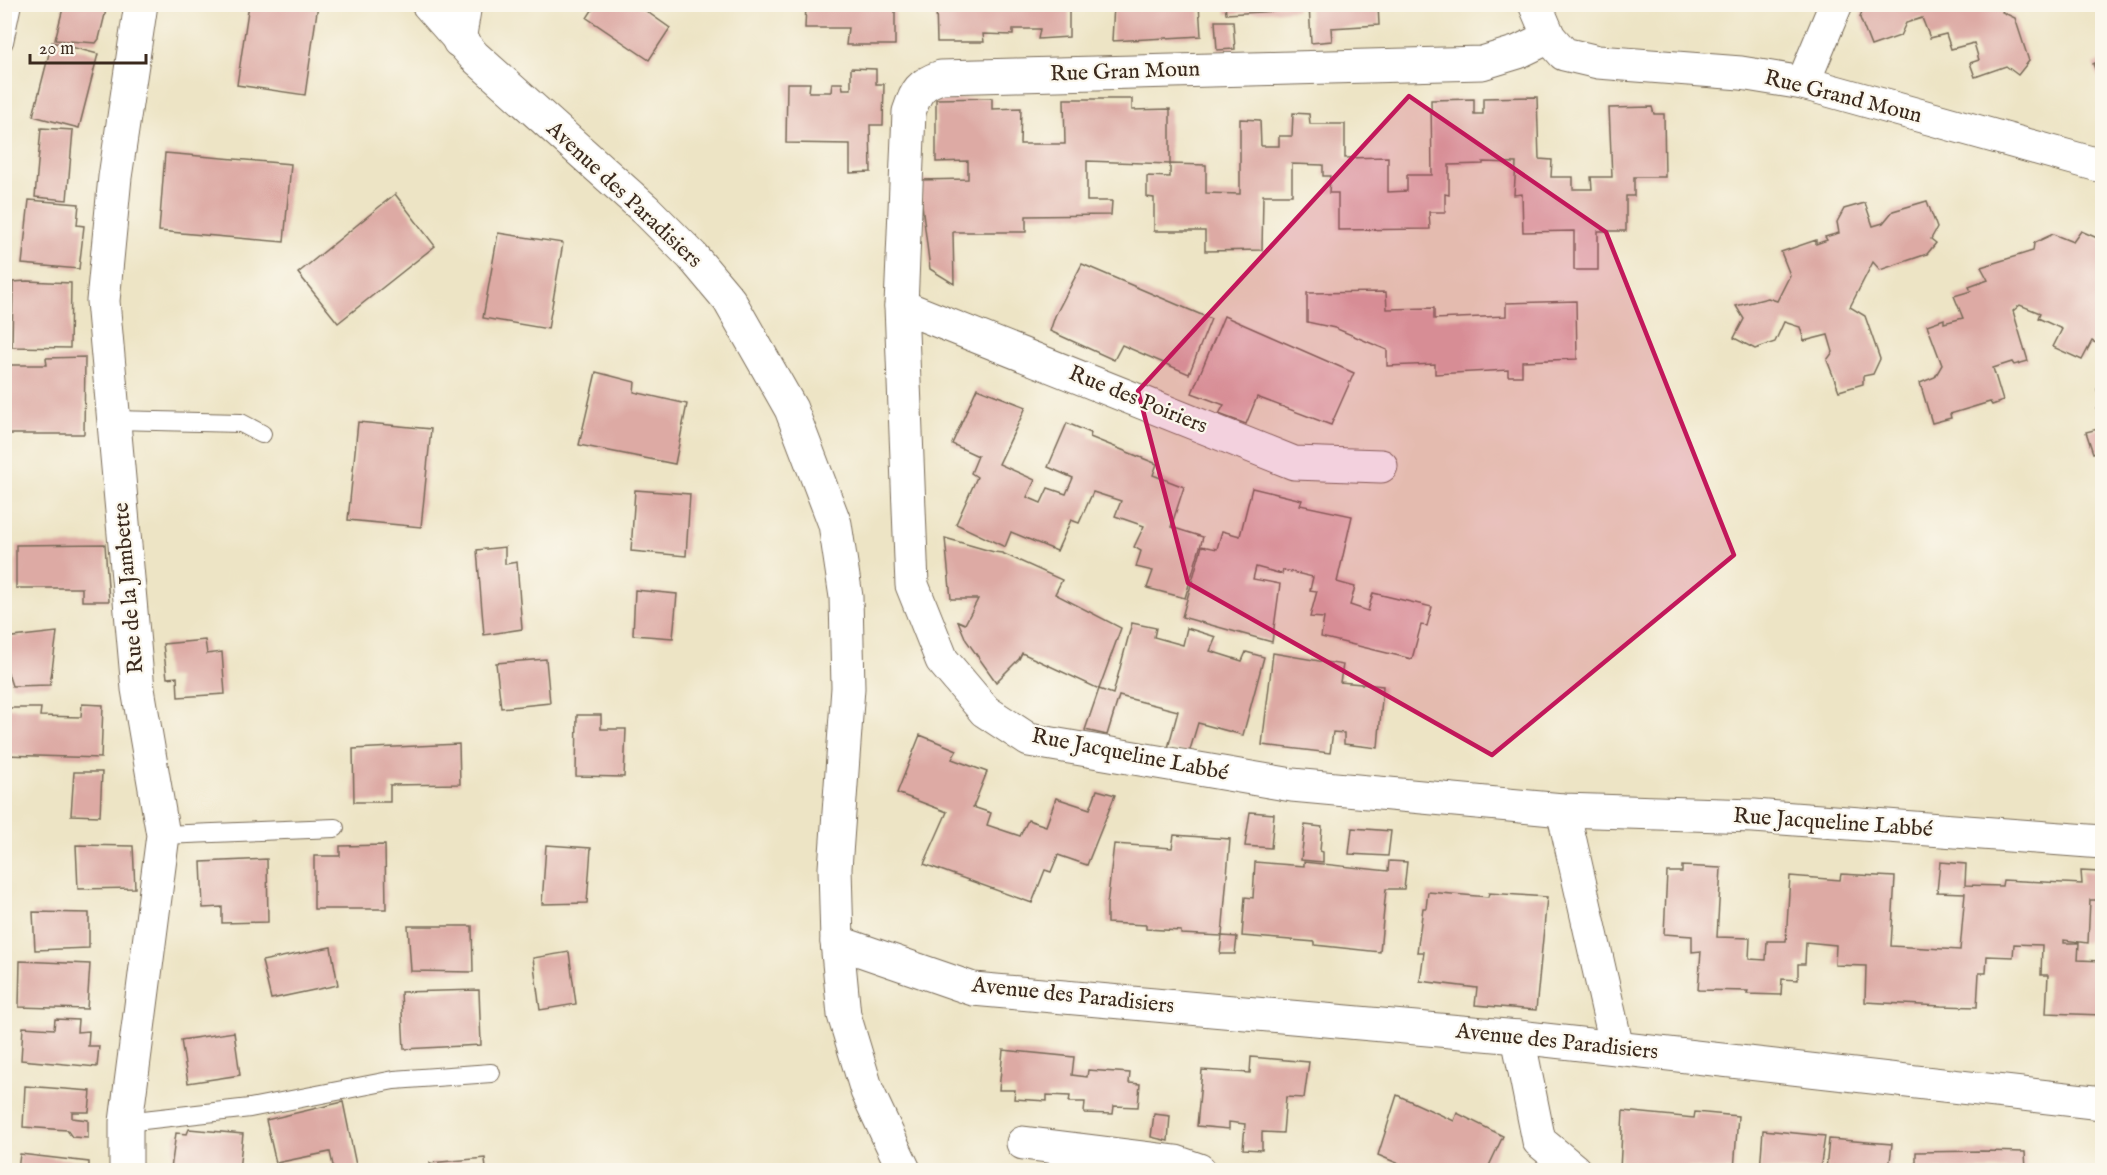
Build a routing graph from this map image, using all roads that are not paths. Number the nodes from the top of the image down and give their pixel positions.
1 (12, 4) edge
2 (141, 4) edge
3 (428, 4) edge
4 (465, 4) edge
5 (1535, 4) edge
6 (1836, 4) edge
7 (1548, 37) junction
8 (459, 41) junction
9 (4, 42) edge
10 (1803, 83) junction
11 (2103, 166) edge
12 (901, 306) junction
13 (114, 420) junction
14 (262, 434) dead end
15 (1381, 466) dead end
16 (1563, 810) junction
17 (335, 828) dead end
18 (163, 835) junction
19 (2103, 842) edge
20 (837, 942) junction
21 (1518, 1037) junction
22 (1617, 1048) junction
23 (491, 1073) dead end
24 (2103, 1103) edge
25 (126, 1122) junction
26 (1023, 1143) dead end
27 (126, 1170) edge
28 (904, 1170) edge
29 (1199, 1170) edge
30 (1574, 1170) edge

1 - 9 lane
2 - 13 street, Rue de la Jambette
3 - 8 street, Avenue des Paradisiers
4 - 8 street
5 - 7 street, Rue Grand Moun
6 - 10 street
7 - 10 street, Rue Grand Moun
7 - 12 street, Rue Gran Moun
8 - 20 street, Avenue des Paradisiers
10 - 11 street, Rue Grand Moun
12 - 15 street, Rue des Poiriers
12 - 16 street, Rue Jacqueline Labbé
13 - 14 lane
13 - 18 street, Rue de la Jambette
16 - 19 street, Rue Jacqueline Labbé
16 - 22 street
17 - 18 lane
18 - 25 street, Rue de la Jambette
20 - 21 street, Avenue des Paradisiers
20 - 28 street
21 - 22 street, Avenue des Paradisiers
21 - 30 street
22 - 24 street, Avenue des Paradisiers
23 - 25 lane
25 - 27 street, Rue de la Jambette
26 - 29 street

